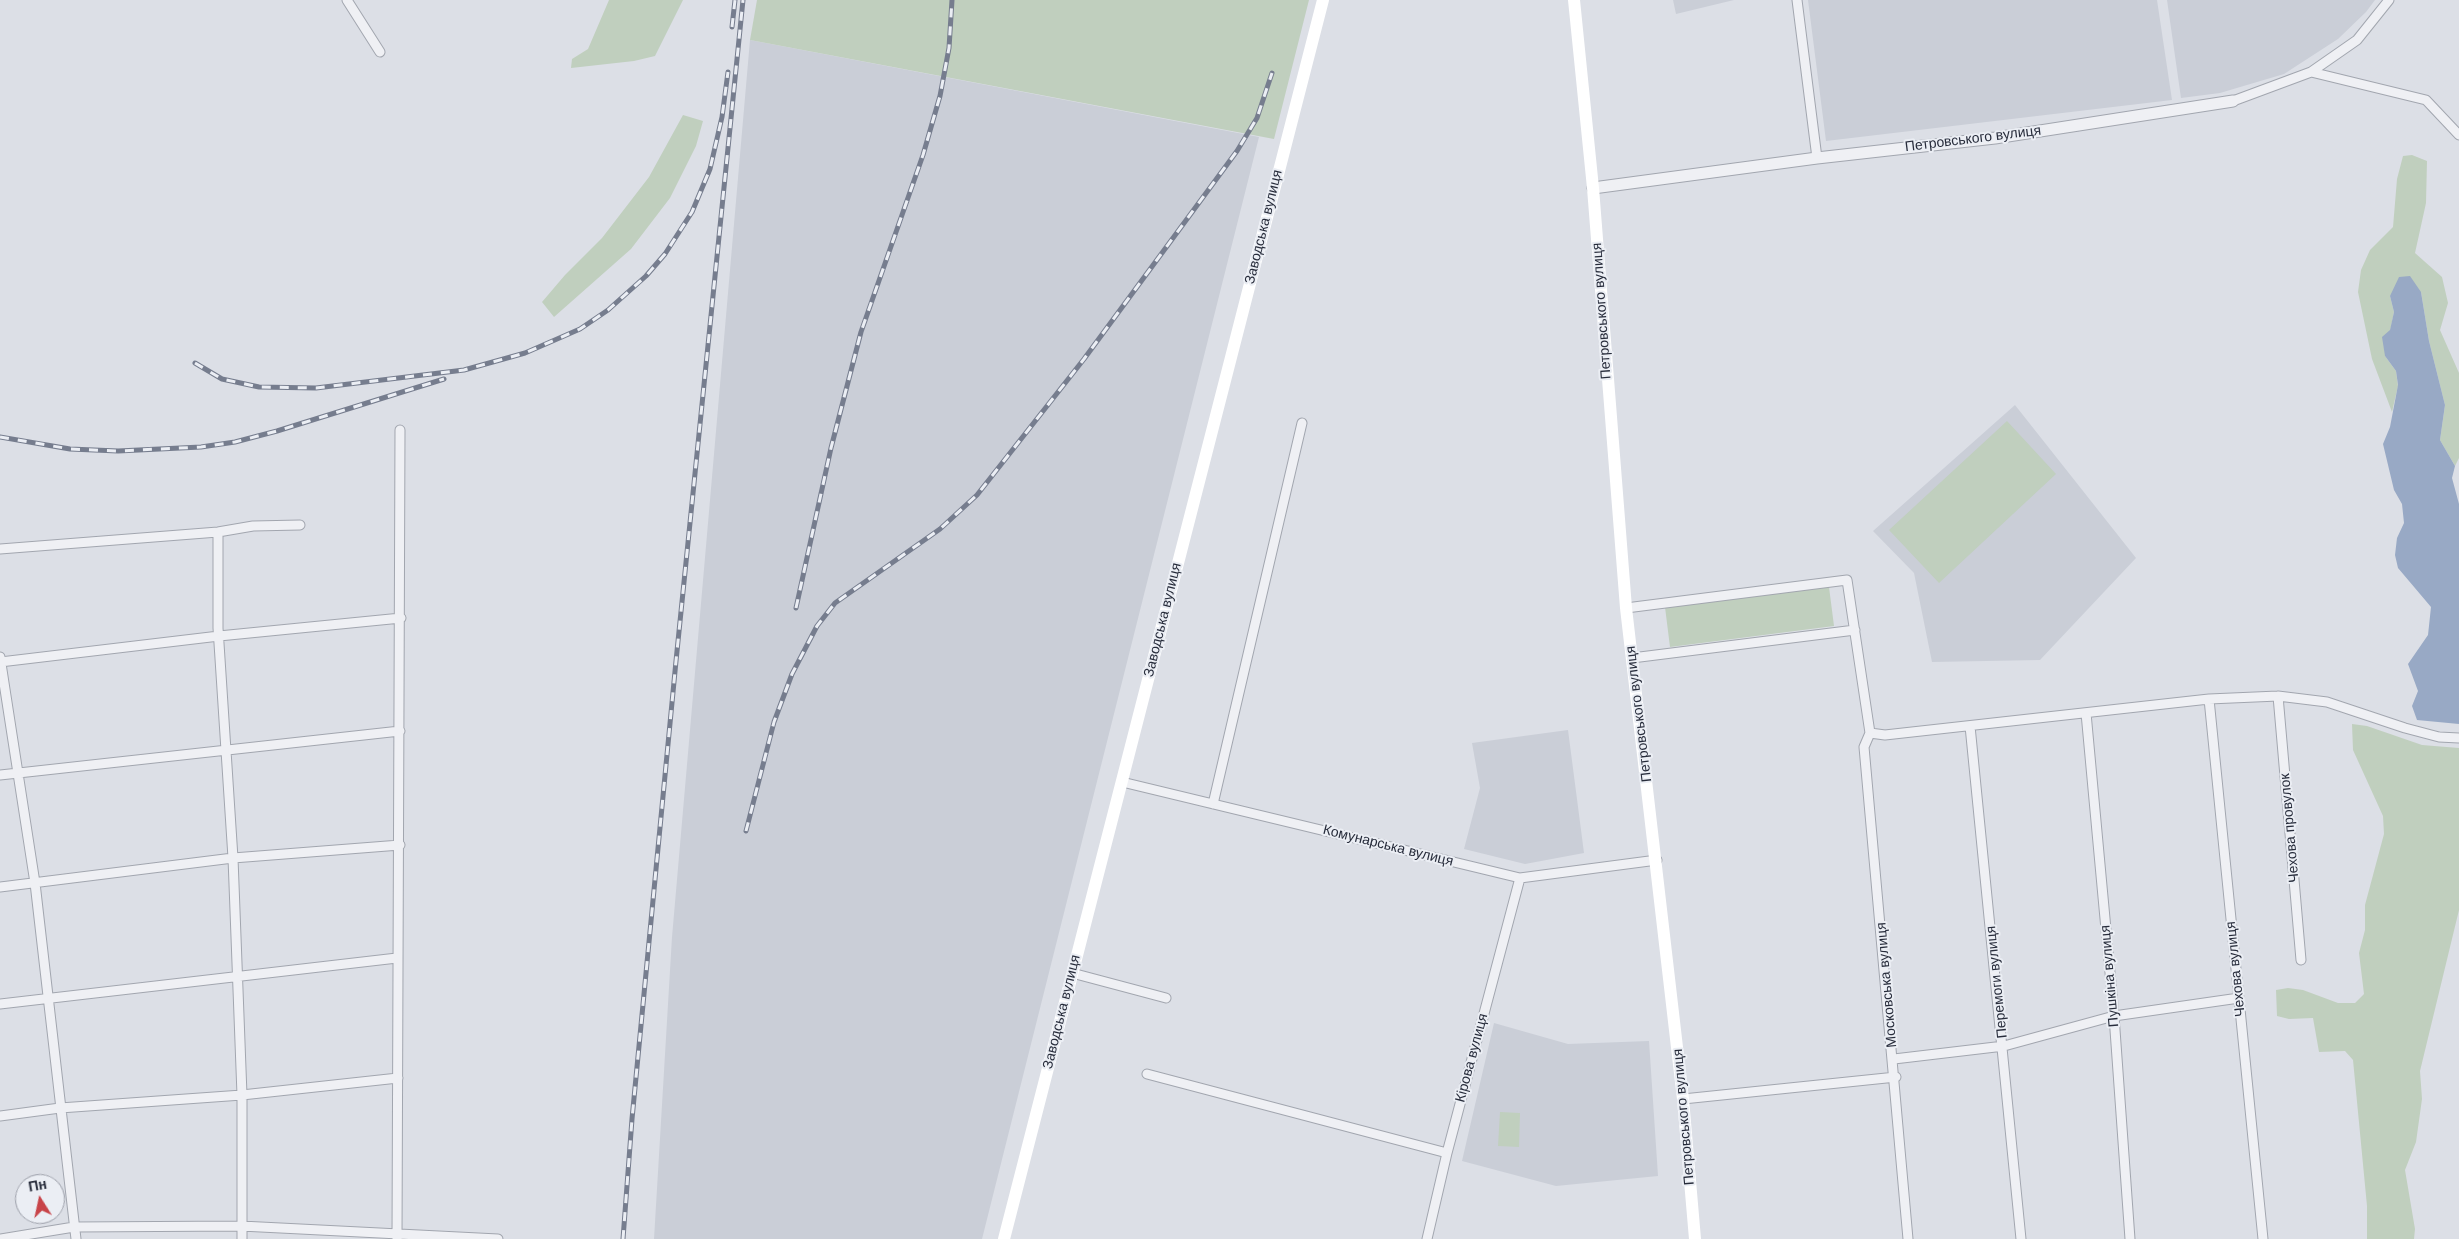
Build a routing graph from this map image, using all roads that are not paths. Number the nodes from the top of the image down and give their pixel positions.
1 (347, 0) edge
2 (1323, 0) edge
3 (1574, 0) edge
4 (1798, 0) edge
5 (2389, 0) edge
6 (380, 52) dead end
7 (2311, 72) junction
8 (2233, 102) joint
9 (2459, 135) edge
10 (1817, 158) junction
11 (1593, 188) junction
12 (1302, 423) dead end
13 (400, 430) dead end
14 (300, 525) dead end
15 (218, 532) junction
16 (0, 550) edge
17 (1626, 608) junction
18 (401, 618) junction
19 (1855, 630) junction
20 (219, 636) junction
21 (1632, 658) junction
22 (0, 661) edge
23 (2278, 696) junction
24 (2209, 699) junction
25 (2086, 713) junction
26 (1970, 726) junction
27 (400, 731) junction
28 (1870, 733) junction
29 (2459, 738) edge
30 (226, 750) junction
31 (18, 772) junction
32 (0, 774) edge
33 (1122, 782) junction
34 (1213, 804) junction
35 (400, 846) junction
36 (233, 858) junction
37 (1657, 860) junction
38 (1520, 878) junction
39 (35, 883) junction
40 (0, 887) edge
41 (398, 958) junction
42 (2301, 960) dead end
43 (1072, 973) junction
44 (238, 976) junction
45 (47, 998) junction
46 (1166, 998) dead end
47 (2239, 998) junction
48 (0, 1004) edge
49 (2114, 1016) junction
50 (2004, 1046) junction
51 (1894, 1059) junction
52 (1147, 1074) dead end
53 (1896, 1077) junction
54 (398, 1078) junction
55 (242, 1095) junction
56 (1683, 1099) junction
57 (60, 1108) junction
58 (0, 1116) edge
59 (1447, 1153) junction
60 (241, 1226) junction
61 (74, 1228) junction
62 (397, 1236) edge
63 (0, 1239) edge
64 (76, 1239) edge
65 (242, 1239) edge
66 (498, 1239) edge
67 (1004, 1239) edge
68 (1427, 1239) edge
69 (1695, 1239) edge
70 (1908, 1239) edge
71 (2021, 1239) edge
72 (2130, 1239) edge
73 (2263, 1239) edge

1 - 6 street
2 - 33 main road, Заводська вулиця
3 - 11 main road, Петровського вулиця
4 - 10 street
5 - 7 street
7 - 8 street
7 - 9 street
8 - 10 street, Петровського вулиця
10 - 11 street, Петровського вулиця
11 - 17 main road, Петровського вулиця
12 - 34 street
13 - 18 street
14 - 15 street
15 - 16 street
15 - 20 street
17 - 19 street
17 - 21 main road, Петровського вулиця
18 - 20 street
18 - 27 street
19 - 21 street
19 - 28 street
20 - 22 street
20 - 30 street
21 - 37 main road, Петровського вулиця
22 - 31 street
23 - 24 street
23 - 29 street
23 - 42 street, Чехова провулок
24 - 25 street
24 - 47 street, Чехова вулиця
25 - 26 street
25 - 49 street, Пушкіна вулиця
26 - 28 street
26 - 50 street, Перемоги вулиця
27 - 30 street
27 - 35 street
28 - 51 street, Московська вулиця
30 - 31 street
30 - 36 street
31 - 32 street
31 - 39 street
33 - 34 street, Комунарська вулиця
33 - 43 main road, Заводська вулиця
34 - 38 street, Комунарська вулиця
35 - 36 street
35 - 41 street
36 - 39 street
36 - 44 street
37 - 38 street, Комунарська вулиця
37 - 56 main road, Петровського вулиця
38 - 59 street, Кірова вулиця
39 - 40 street
39 - 45 street
41 - 44 street
41 - 54 street
43 - 46 street
43 - 67 main road, Заводська вулиця
44 - 45 street
44 - 55 street
45 - 48 street
45 - 57 street
47 - 49 street
47 - 73 street, Чехова вулиця
49 - 50 street
49 - 72 street, Пушкіна вулиця
50 - 51 street
50 - 71 street, Перемоги вулиця
51 - 53 street, Московська вулиця
52 - 59 street
53 - 56 street
53 - 70 street, Московська вулиця
54 - 55 street
54 - 62 street
55 - 57 street
55 - 60 street
56 - 69 main road, Петровського вулиця
57 - 58 street
57 - 61 street
59 - 68 street, Кірова вулиця
60 - 61 street
60 - 62 street
60 - 65 street
61 - 63 street
61 - 64 street
62 - 66 street

